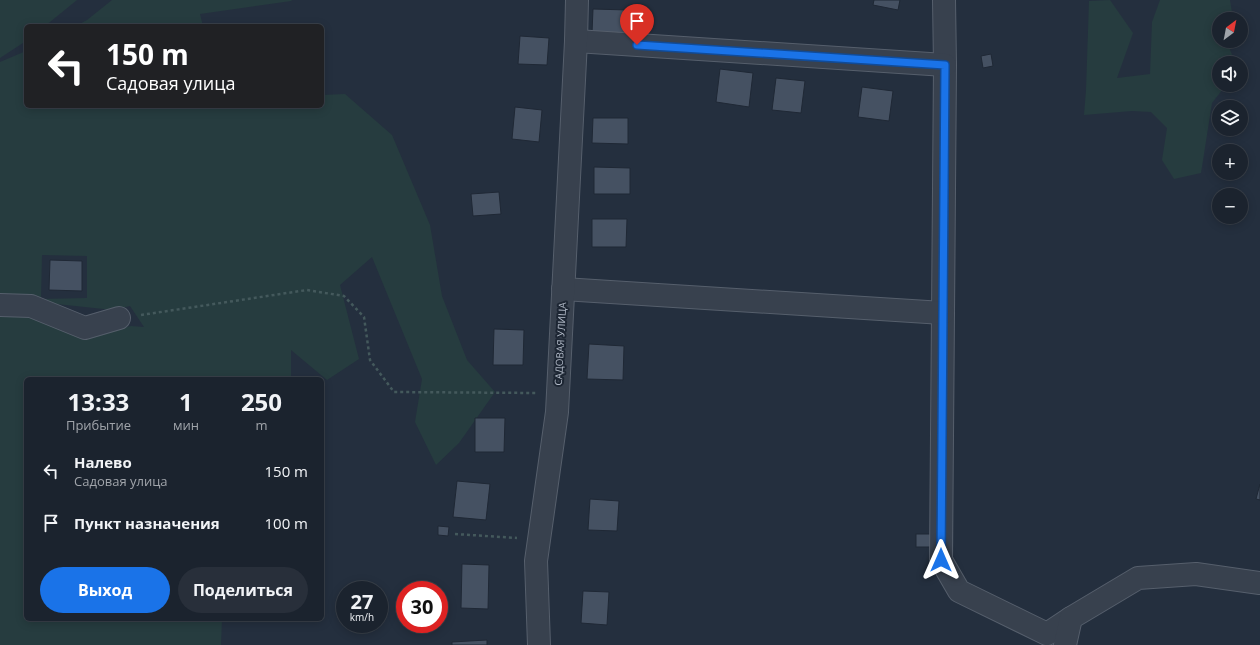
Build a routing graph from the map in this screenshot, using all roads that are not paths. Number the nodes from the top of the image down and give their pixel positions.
1 (577, 0) edge
2 (944, 0) edge
3 (576, 41) junction
4 (945, 65) junction
5 (563, 289) junction
6 (0, 305) edge
7 (943, 312) junction
8 (119, 318) road end
9 (1260, 583) edge
10 (1071, 618) junction
11 (539, 645) edge
12 (1065, 645) edge

1 - 3 street, САДОВАЯ УЛИЦА
2 - 4 street
3 - 4 street
3 - 5 street, САДОВАЯ УЛИЦА
4 - 7 street
5 - 7 street
5 - 11 street, САДОВАЯ УЛИЦА
6 - 8 street
7 - 10 street
9 - 10 street
10 - 12 street

